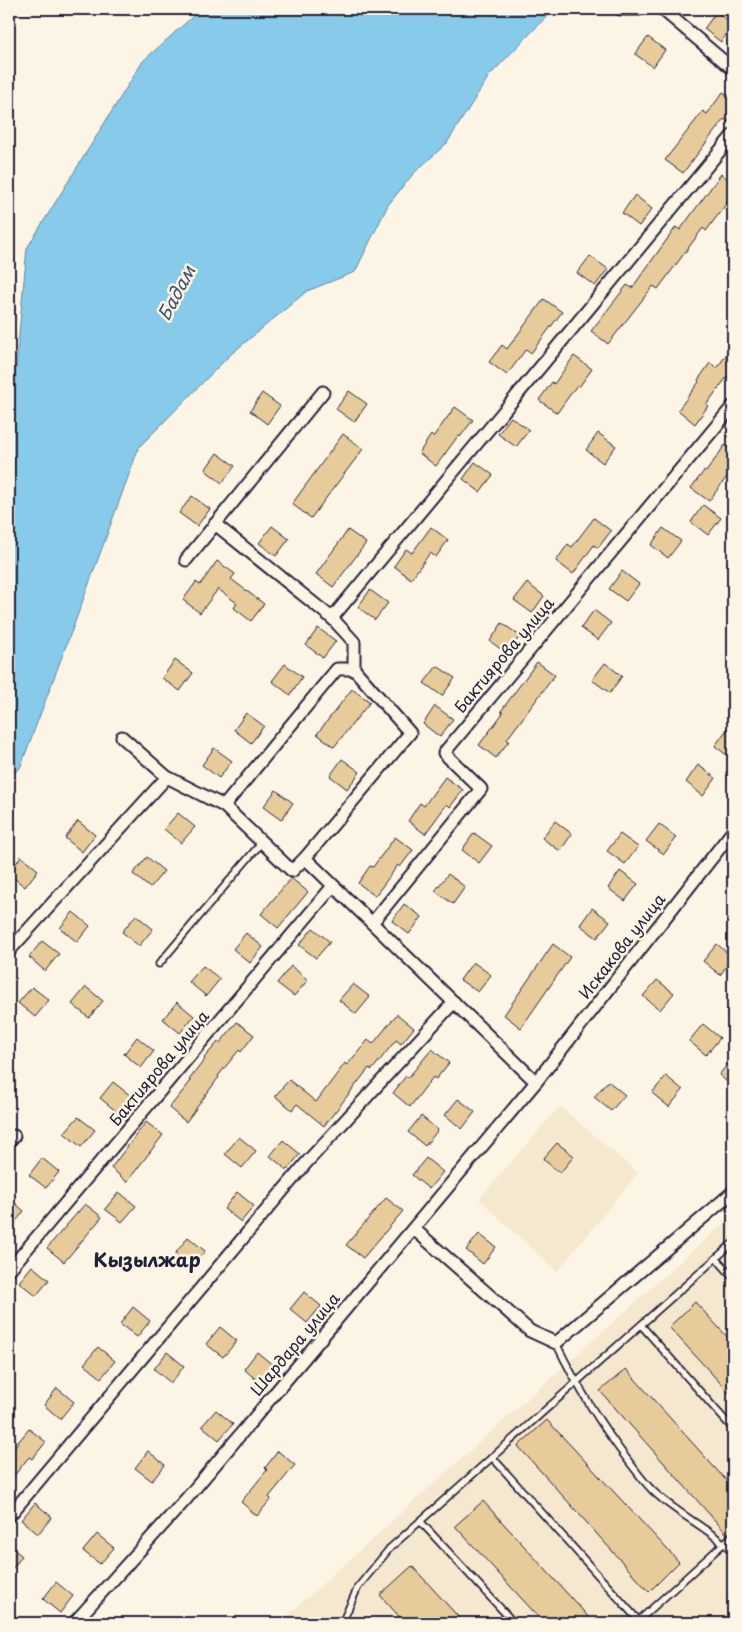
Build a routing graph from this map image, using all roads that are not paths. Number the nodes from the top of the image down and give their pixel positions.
1 (621, 9) edge
2 (640, 9) edge
3 (662, 9) edge
4 (733, 69) edge
5 (733, 134) edge
6 (323, 392) dead end
7 (733, 406) edge
8 (215, 524) junction
9 (186, 560) dead end
10 (332, 618) junction
11 (354, 669) junction
12 (122, 737) dead end
13 (167, 777) junction
14 (224, 806) junction
15 (733, 831) edge
16 (262, 842) junction
17 (305, 858) junction
18 (334, 886) junction
19 (372, 923) junction
20 (9, 951) edge
21 (159, 964) dead end
22 (454, 1002) junction
23 (536, 1082) junction
24 (733, 1192) edge
25 (414, 1228) junction
26 (733, 1243) edge
27 (716, 1258) junction
28 (9, 1270) edge
29 (733, 1277) edge
30 (641, 1325) junction
31 (556, 1344) junction
32 (575, 1383) junction
33 (733, 1429) edge
34 (492, 1457) junction
35 (9, 1516) edge
36 (420, 1521) junction
37 (733, 1535) edge
38 (725, 1543) junction
39 (733, 1552) edge
40 (638, 1622) edge
41 (74, 1623) edge
42 (342, 1623) edge
43 (514, 1623) edge

1 - 2 street
3 - 4 street
5 - 10 street
6 - 8 street
7 - 19 street, Бактиярова улица
8 - 9 street
8 - 10 street
10 - 11 street
11 - 14 street
11 - 17 street
12 - 13 street
13 - 14 street
13 - 20 street
14 - 16 street
15 - 23 street, Искакова улица
16 - 17 street
16 - 21 lane
17 - 18 street
18 - 19 street
18 - 28 street, Бактиярова улица
19 - 22 street
22 - 23 street
22 - 35 street
23 - 25 street, Шардара улица
24 - 31 street
25 - 31 street
25 - 41 street, Шардара улица
26 - 27 lane
27 - 29 lane
27 - 30 lane
30 - 32 lane
30 - 33 lane
31 - 32 lane
32 - 34 lane
32 - 38 lane
34 - 36 lane
34 - 40 lane
36 - 42 lane
36 - 43 lane
37 - 38 lane
38 - 39 lane
38 - 40 lane

